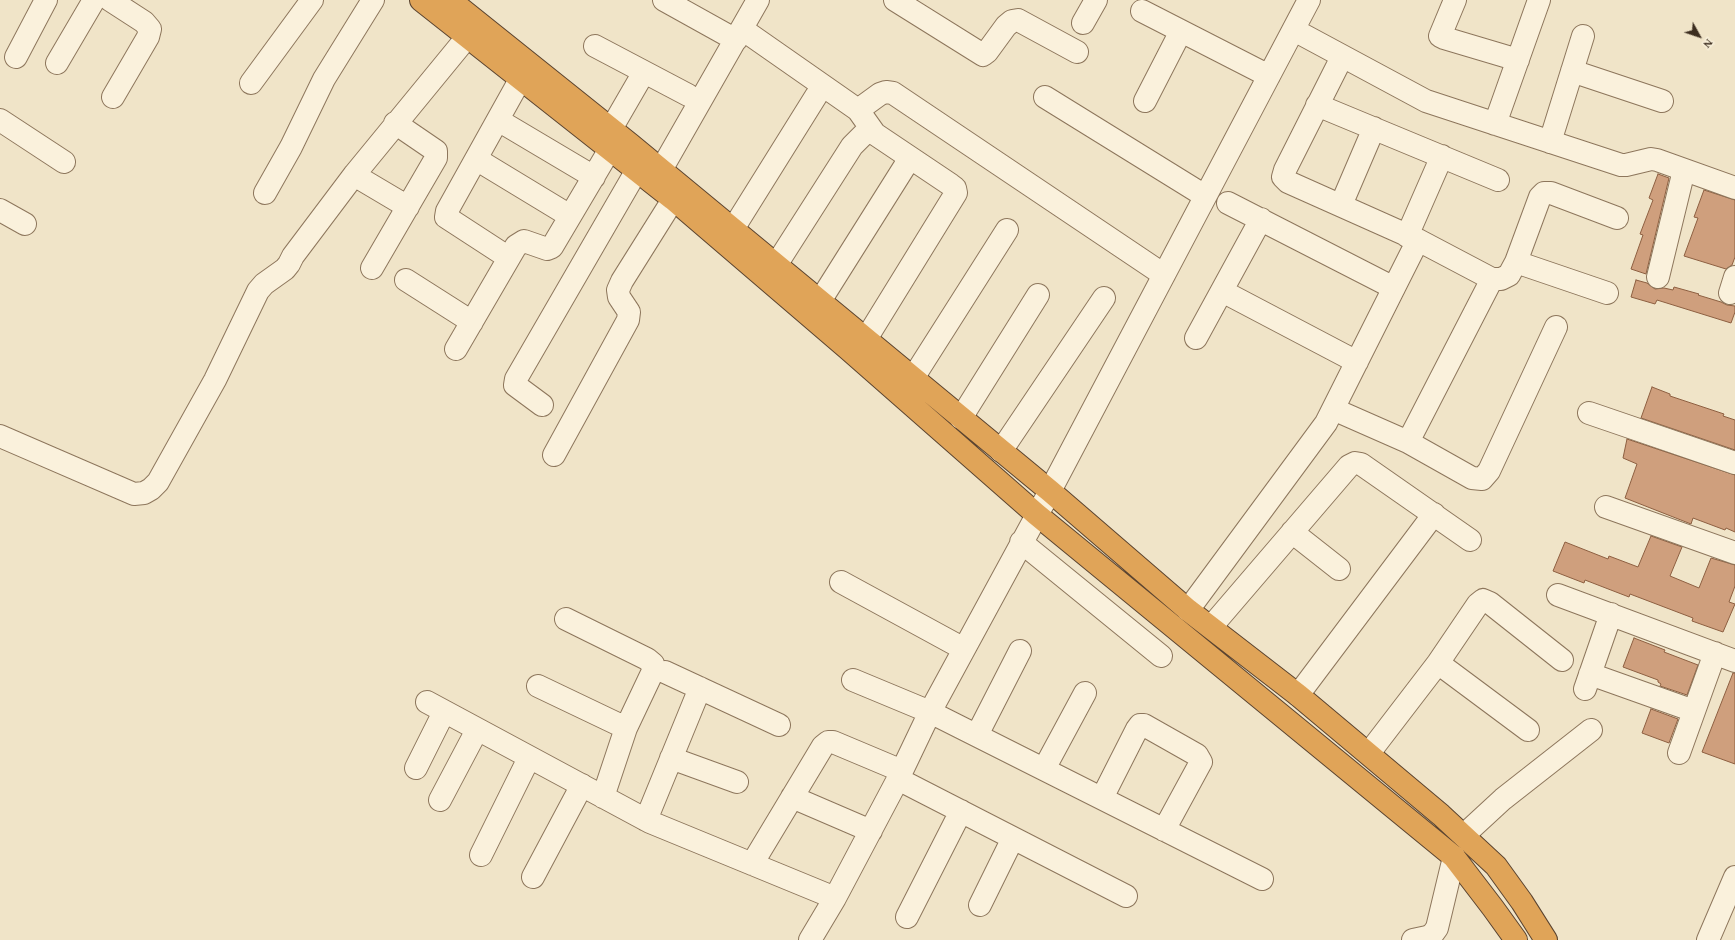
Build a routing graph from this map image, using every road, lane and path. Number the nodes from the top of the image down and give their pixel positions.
1 (46, 0) edge
2 (94, 0) edge
3 (110, 0) edge
4 (312, 0) edge
5 (421, 0) edge
6 (450, 0) edge
7 (664, 0) edge
8 (758, 0) edge
9 (895, 0) edge
10 (1096, 0) edge
11 (1309, 0) edge
12 (1455, 0) edge
13 (1539, 0) edge
14 (367, 2) edge
15 (1142, 11) dead end
16 (1083, 22) dead end
17 (1294, 30) junction
18 (1181, 31) junction
19 (739, 34) junction
20 (468, 36) junction
21 (1583, 36) dead end
22 (595, 46) dead end
23 (1077, 52) dead end
24 (16, 57) dead end
25 (1342, 57) junction
26 (1518, 60) junction
27 (57, 63) dead end
28 (1572, 71) junction
29 (644, 72) junction
30 (1269, 76) junction
31 (521, 78) junction
32 (251, 83) dead end
33 (688, 95) dead end
34 (816, 96) dead end
35 (113, 97) dead end
36 (1045, 97) dead end
37 (1145, 101) dead end
38 (1662, 101) dead end
39 (1317, 105) junction
40 (864, 119) junction
41 (0, 120) edge
42 (498, 120) junction
43 (395, 123) junction
44 (1495, 124) junction
45 (1374, 128) junction
46 (611, 139) junction
47 (1550, 142) junction
48 (1442, 156) junction
49 (910, 158) junction
50 (476, 159) junction
51 (64, 162) dead end
52 (1684, 170) junction
53 (650, 174) junction
54 (354, 175) junction
55 (594, 177) junction
56 (1498, 180) dead end
57 (1735, 188) edge
58 (265, 193) dead end
59 (677, 193) junction
60 (1205, 196) junction
61 (1228, 203) dead end
62 (1341, 205) junction
63 (408, 207) junction
64 (0, 210) edge
65 (570, 216) junction
66 (1617, 218) dead end
67 (1261, 219) junction
68 (25, 224) dead end
69 (733, 229) junction
70 (1007, 230) dead end
71 (1412, 238) junction
72 (509, 258) junction
73 (1516, 262) junction
74 (776, 265) junction
75 (372, 268) dead end
76 (1164, 275) junction
77 (1658, 277) dead end
78 (1492, 279) junction
79 (406, 280) dead end
80 (1394, 288) junction
81 (1222, 291) junction
82 (1607, 293) dead end
83 (1038, 295) dead end
84 (1104, 298) dead end
85 (820, 301) junction
86 (472, 322) junction
87 (1556, 327) dead end
88 (1196, 338) dead end
89 (866, 339) junction
90 (456, 349) dead end
91 (1357, 362) junction
92 (913, 378) junction
93 (542, 404) dead end
94 (1333, 409) junction
95 (1589, 413) dead end
96 (961, 418) junction
97 (0, 436) edge
98 (1408, 442) junction
99 (1001, 451) junction
100 (554, 455) dead end
101 (1735, 463) edge
102 (1050, 491) junction
103 (1606, 507) dead end
104 (1036, 514) junction
105 (1434, 514) junction
106 (1292, 532) junction
107 (1470, 540) dead end
108 (1021, 542) junction
109 (1735, 553) edge
110 (1339, 569) dead end
111 (841, 582) dead end
112 (1558, 595) dead end
113 (1188, 610) junction
114 (1611, 614) junction
115 (566, 620) dead end
116 (1211, 627) junction
117 (964, 649) junction
118 (1020, 651) dead end
119 (1715, 653) junction
120 (1161, 656) dead end
121 (1562, 660) dead end
122 (1735, 660) edge
123 (1438, 662) junction
124 (664, 672) dead end
125 (853, 680) dead end
126 (538, 686) dead end
127 (700, 688) junction
128 (1086, 693) dead end
129 (1298, 695) junction
130 (1694, 711) junction
131 (930, 712) junction
132 (779, 725) dead end
133 (626, 728) junction
134 (477, 730) junction
135 (1528, 730) dead end
136 (1591, 730) dead end
137 (977, 735) junction
138 (1369, 753) junction
139 (1679, 753) dead end
140 (529, 758) junction
141 (671, 758) junction
142 (416, 768) dead end
143 (1044, 769) junction
144 (900, 775) junction
145 (737, 782) dead end
146 (582, 785) junction
147 (603, 797) junction
148 (792, 797) junction
149 (1102, 798) junction
150 (440, 800) dead end
151 (961, 811) junction
152 (646, 820) junction
153 (1164, 830) junction
154 (870, 831) junction
155 (1464, 835) junction
156 (1013, 838) junction
157 (481, 855) dead end
158 (1454, 857) junction
159 (752, 864) junction
160 (533, 877) dead end
161 (1735, 877) edge
162 (1262, 878) dead end
163 (1126, 896) dead end
164 (835, 898) junction
165 (980, 905) dead end
166 (907, 917) dead end
167 (1422, 939) edge
168 (810, 940) edge
169 (1516, 940) edge
170 (1546, 940) edge
171 (1708, 940) edge

1 - 24 street
2 - 27 street
3 - 35 street
4 - 32 street
5 - 20 highway
6 - 46 highway
7 - 19 street
8 - 19 street
9 - 23 street
10 - 16 street
11 - 17 street
12 - 26 street
13 - 26 street
14 - 58 street
15 - 18 street
17 - 25 street
17 - 30 street
18 - 30 street
18 - 37 street
19 - 40 street
19 - 53 street
20 - 31 highway
20 - 43 street
21 - 28 street
22 - 29 street
25 - 39 street
25 - 44 street
26 - 44 street
28 - 38 street
28 - 47 street
29 - 33 street
29 - 46 street
30 - 60 street
31 - 42 street
31 - 46 highway
34 - 69 street
36 - 60 street
39 - 45 street
39 - 62 street
40 - 49 street
40 - 74 street
40 - 76 street
41 - 51 street
42 - 50 street
42 - 55 street
43 - 54 street
43 - 63 street
44 - 47 street
45 - 48 street
45 - 62 street
46 - 53 highway
46 - 55 street
47 - 52 street
48 - 56 street
48 - 71 street
49 - 85 street
49 - 89 street
50 - 65 street
50 - 72 street
52 - 57 street
52 - 77 street
53 - 59 highway
53 - 93 street
54 - 63 street
54 - 97 street
55 - 65 street
59 - 69 highway
59 - 100 street
59 - 104 highway
60 - 76 street
61 - 67 street
62 - 71 street
63 - 75 street
64 - 68 street
65 - 72 street
66 - 73 street
67 - 80 street
67 - 81 street
69 - 74 highway
70 - 92 street
71 - 78 street
71 - 80 street
72 - 86 street
73 - 78 street
73 - 82 street
74 - 85 highway
76 - 102 street
78 - 98 street
79 - 86 street
80 - 91 street
81 - 88 street
81 - 91 street
83 - 96 street
84 - 99 street
85 - 89 highway
86 - 90 street
87 - 98 street
89 - 92 highway
91 - 94 street
92 - 96 highway
94 - 98 street
94 - 113 street
95 - 101 street
96 - 99 highway
99 - 102 highway
102 - 104 street
102 - 113 highway
103 - 109 street
104 - 108 street
104 - 158 highway
105 - 106 street
105 - 107 street
105 - 129 street
106 - 110 street
106 - 116 street
108 - 117 street
108 - 120 street
111 - 117 street
112 - 114 street
113 - 116 highway
114 - 119 street
114 - 130 street
115 - 133 street
116 - 129 highway
117 - 131 street
118 - 137 street
119 - 122 street
119 - 130 street
121 - 123 street
123 - 135 street
123 - 138 street
124 - 127 street
125 - 131 street
126 - 133 street
127 - 132 street
127 - 141 street
128 - 143 street
129 - 138 highway
130 - 139 street
131 - 137 street
131 - 144 street
133 - 147 street
134 - 140 street
134 - 142 street
134 - 150 street
136 - 155 street
137 - 143 street
138 - 155 highway
140 - 146 street
140 - 157 street
141 - 145 street
141 - 152 street
143 - 149 street
144 - 148 street
144 - 151 street
144 - 154 street
146 - 147 street
146 - 160 street
147 - 152 street
148 - 154 street
148 - 159 street
149 - 153 street
149 - 153 street
151 - 156 street
151 - 166 street
152 - 159 street
153 - 162 street
154 - 164 street
155 - 170 highway
156 - 163 street
156 - 165 street
158 - 167 street
158 - 169 highway
159 - 164 street
161 - 171 street
164 - 168 street

